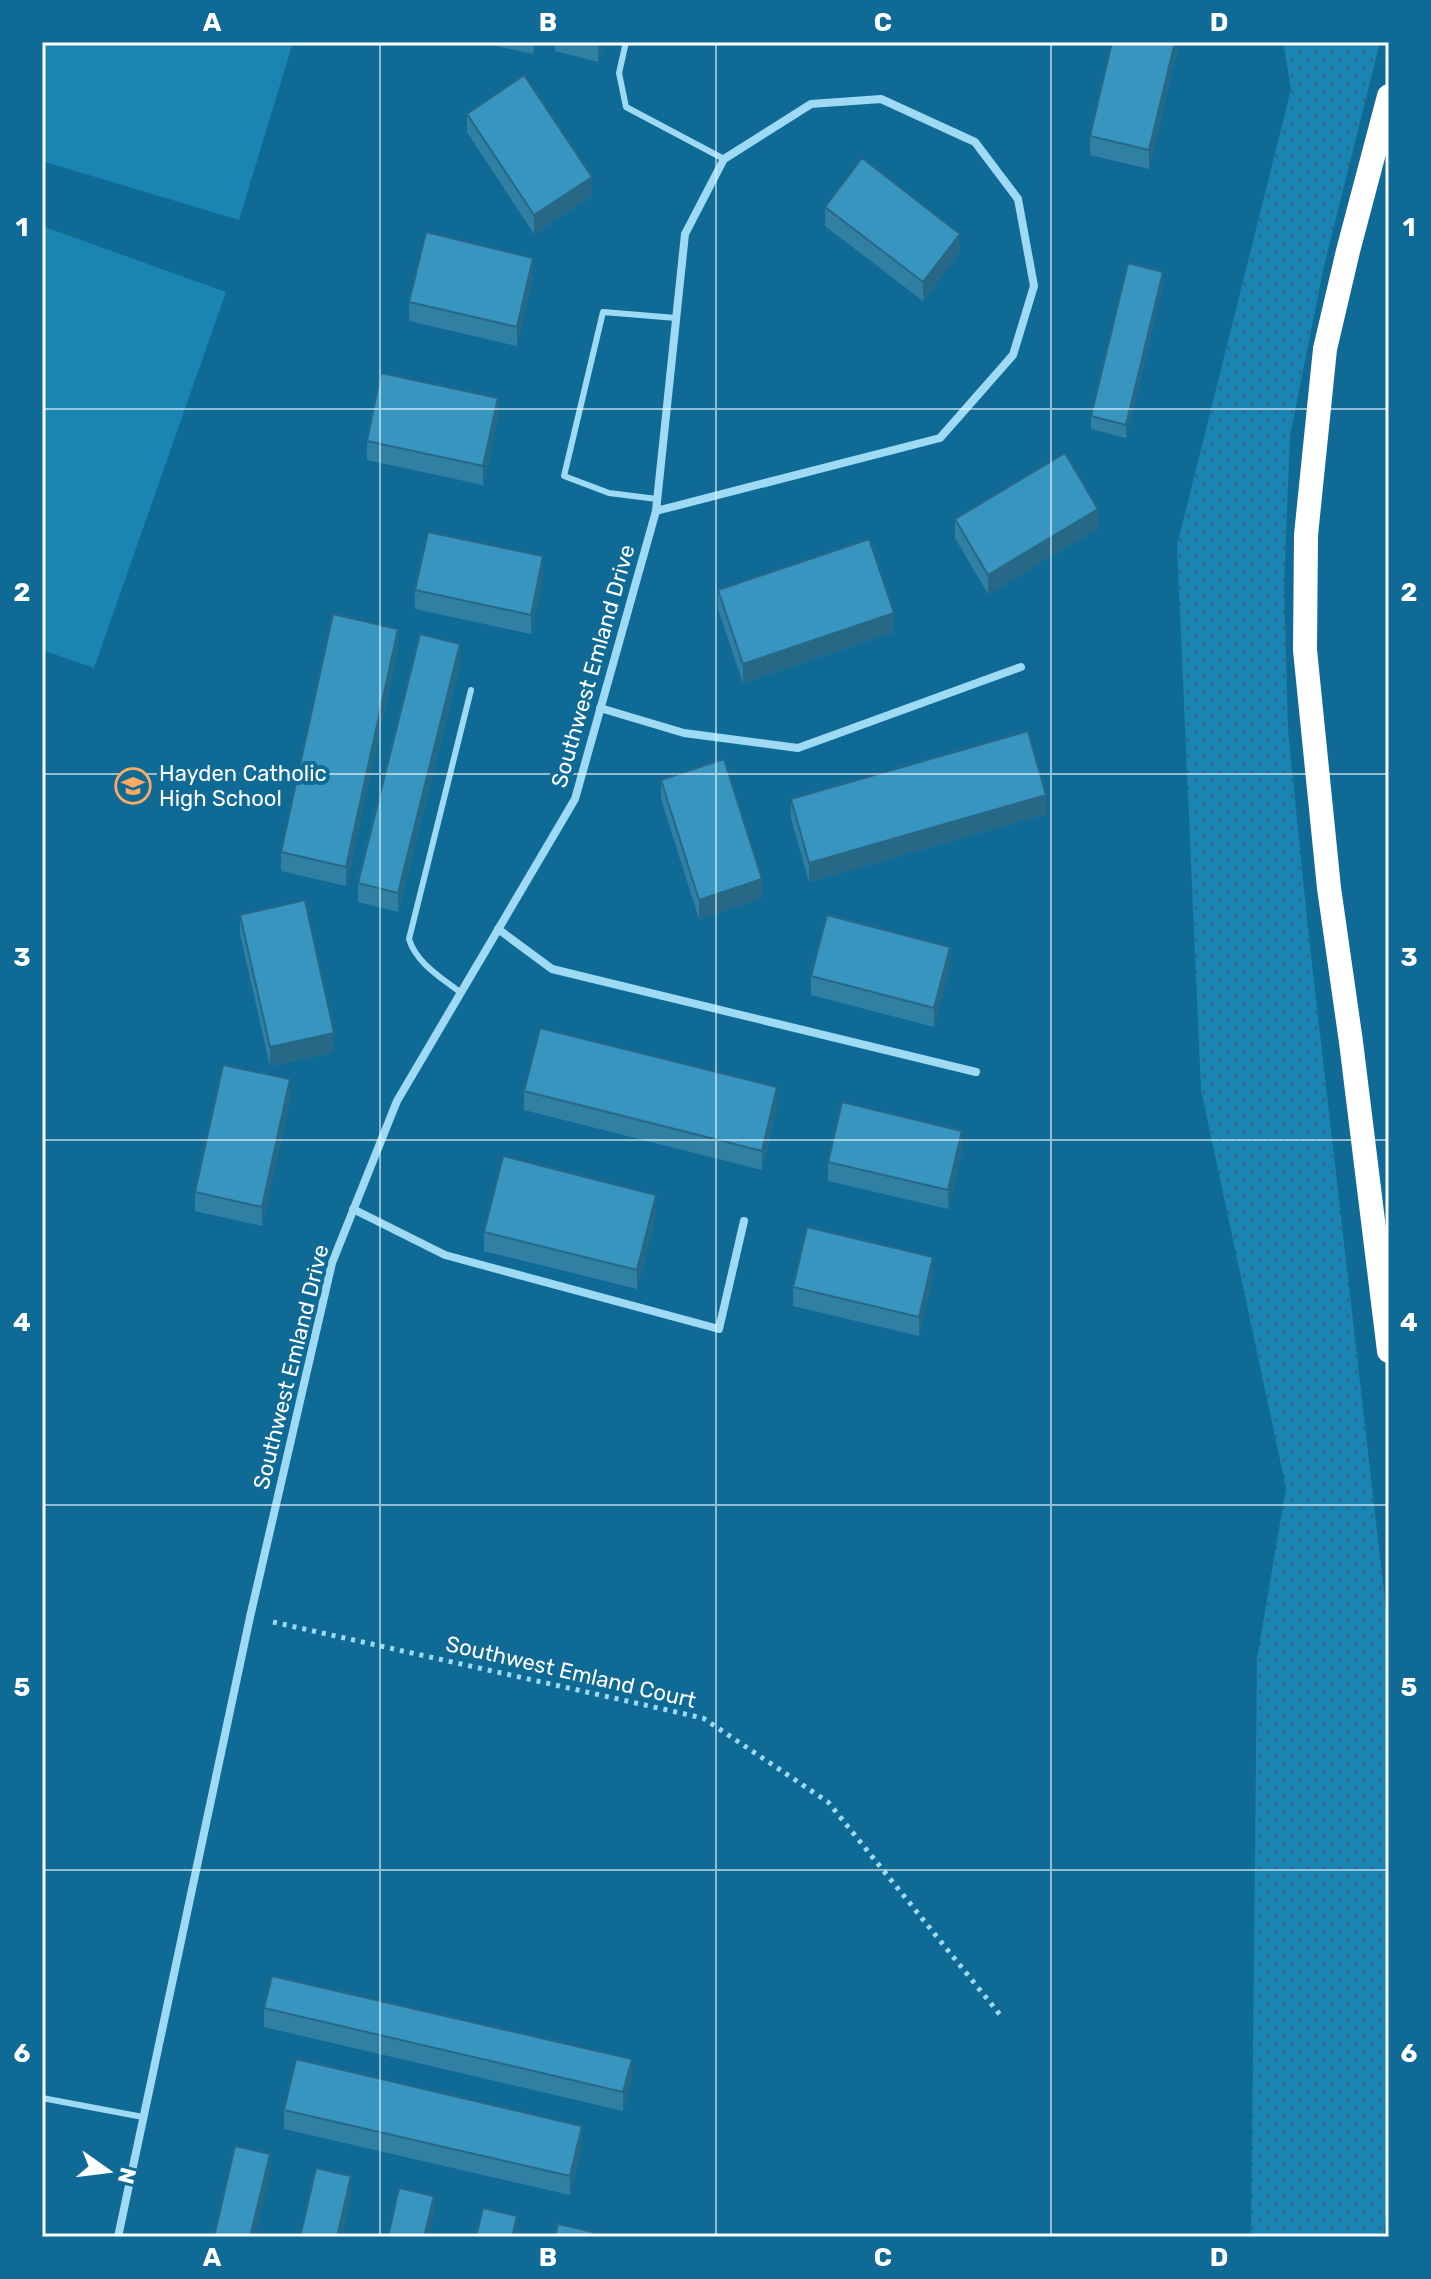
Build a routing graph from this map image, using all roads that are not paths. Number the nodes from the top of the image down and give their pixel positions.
1 (626, 42) edge
2 (1389, 96) edge
3 (724, 159) junction
4 (676, 318) junction
5 (657, 499) junction
6 (656, 511) junction
7 (1021, 667) dead end
8 (471, 690) dead end
9 (600, 708) junction
10 (498, 929) junction
11 (461, 993) junction
12 (976, 1072) dead end
13 (353, 1209) junction
14 (744, 1221) dead end
15 (1389, 1351) edge
16 (42, 2098) edge
17 (143, 2117) junction
18 (118, 2237) edge

1 - 3 lane
2 - 15 highway
3 - 4 street, Southwest Emland Drive
3 - 6 street
4 - 5 street, Southwest Emland Drive
4 - 5 lane
5 - 6 street, Southwest Emland Drive
6 - 9 street, Southwest Emland Drive
7 - 9 street
8 - 11 lane
9 - 10 street, Southwest Emland Drive
10 - 11 street, Southwest Emland Drive
10 - 12 street
11 - 13 street, Southwest Emland Drive
13 - 14 street
13 - 17 street, Southwest Emland Drive
16 - 17 lane
17 - 18 street, Southwest Emland Drive

